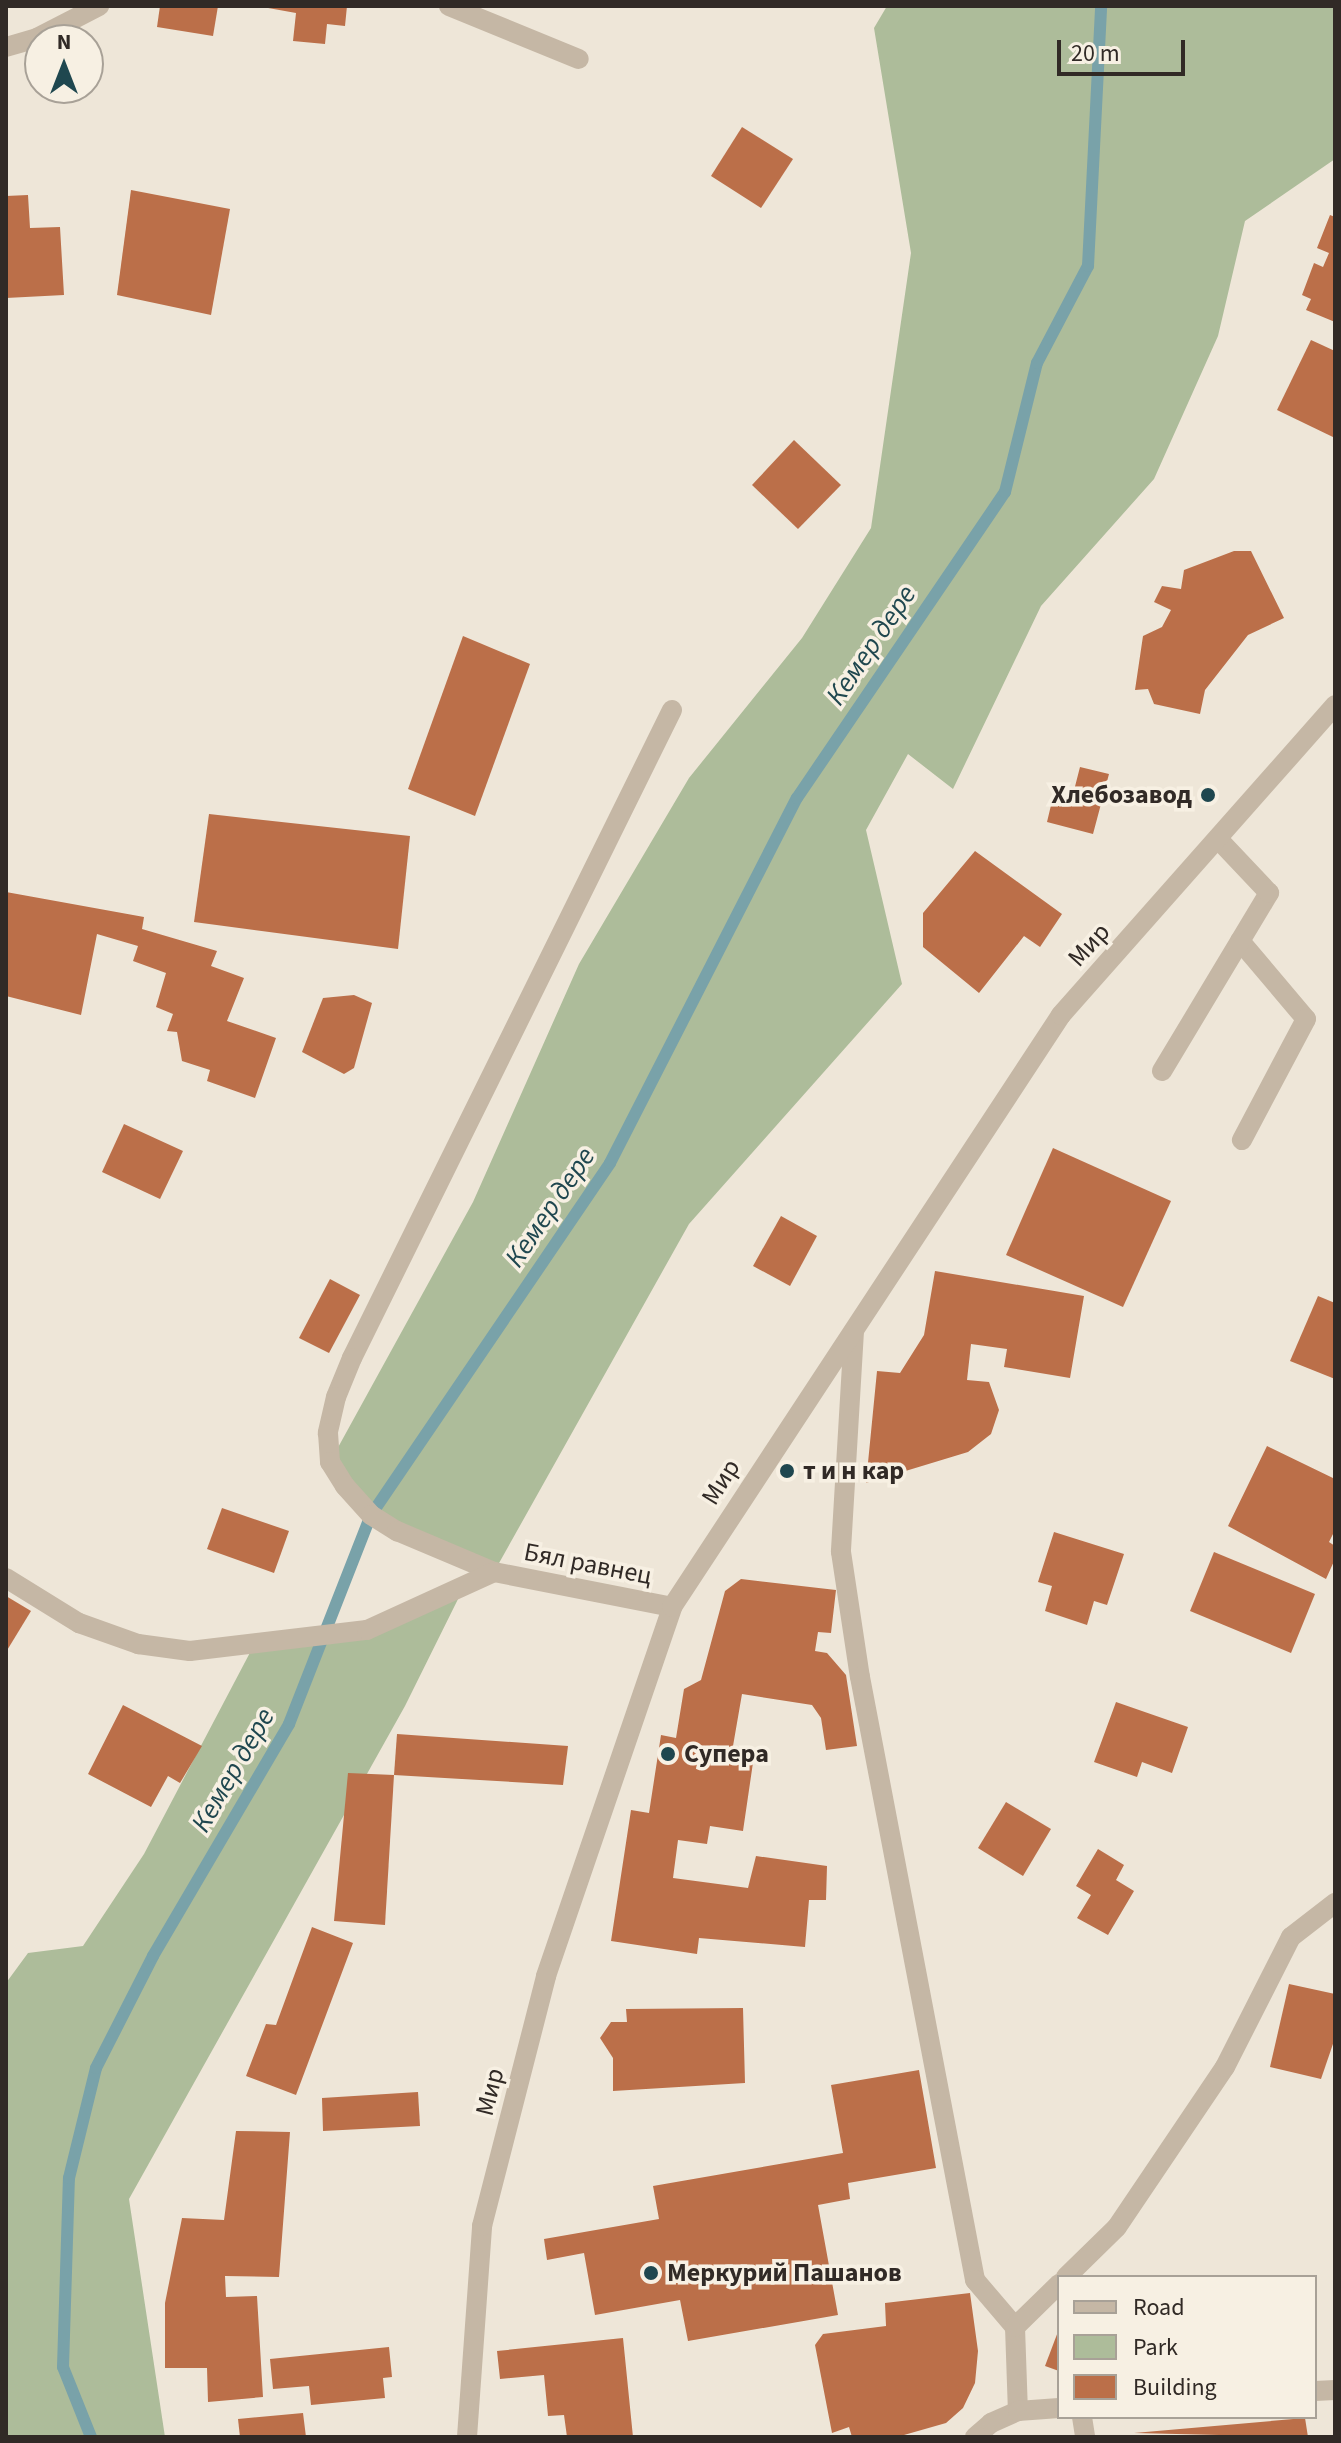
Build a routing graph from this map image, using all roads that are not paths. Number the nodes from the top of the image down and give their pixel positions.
1 (99, 6) edge
2 (449, 6) edge
3 (6, 47) edge
4 (579, 59) dead end
5 (1335, 705) edge
6 (672, 710) dead end
7 (1218, 839) junction
8 (1240, 941) junction
9 (1162, 1071) dead end
10 (1242, 1140) dead end
11 (854, 1331) junction
12 (494, 1572) junction
13 (6, 1578) edge
14 (672, 1607) junction
15 (1335, 1903) edge
16 (1068, 2275) edge
17 (1057, 2286) edge
18 (1015, 2327) junction
19 (1057, 2408) edge
20 (1018, 2411) junction
21 (467, 2437) edge
22 (975, 2437) edge

1 - 3 street
2 - 4 street
5 - 7 street, Мир
6 - 12 street, Бял равнец
7 - 8 street
7 - 11 street, Мир
8 - 9 street
8 - 10 street
11 - 14 street, Мир
11 - 18 street
12 - 13 street, Бял равнец
12 - 14 street, Бял равнец
14 - 21 street, Мир
15 - 16 street
17 - 18 street
18 - 20 street
19 - 20 street
20 - 22 street

